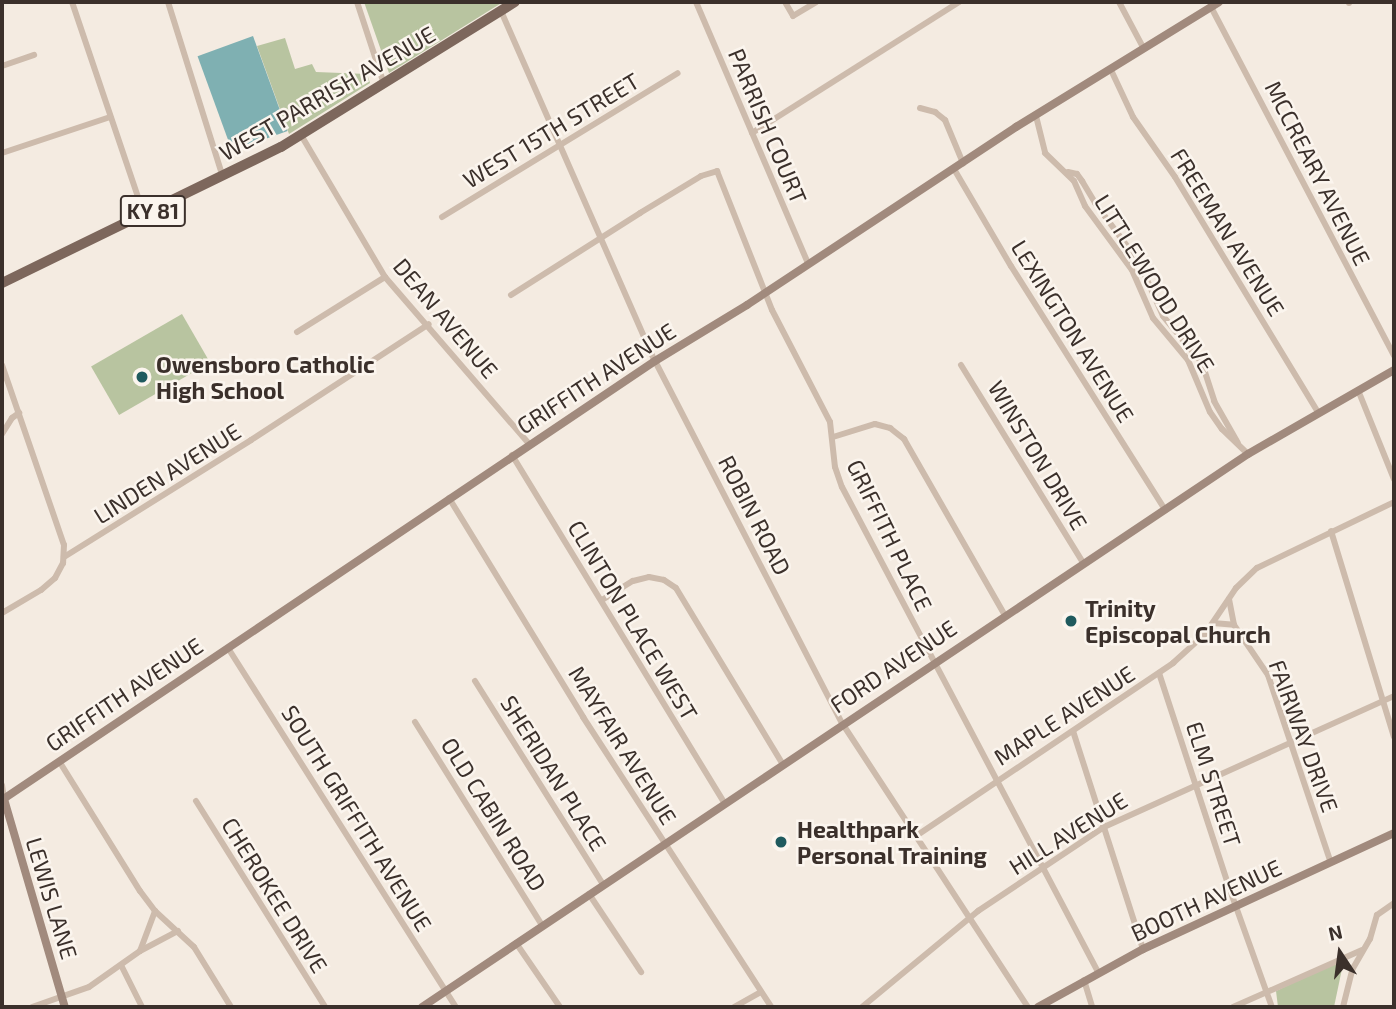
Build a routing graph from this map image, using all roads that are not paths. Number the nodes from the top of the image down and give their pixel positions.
1 (72, 2) edge
2 (168, 2) edge
3 (357, 2) edge
4 (515, 2) edge
5 (696, 2) edge
6 (785, 2) edge
7 (816, 2) edge
8 (958, 2) edge
9 (1119, 2) edge
10 (1219, 2) edge
11 (1211, 7) junction
12 (501, 11) junction
13 (1144, 49) junction
14 (34, 55) dead end
15 (2, 66) edge
16 (1111, 70) junction
17 (678, 73) dead end
18 (384, 84) junction
19 (920, 108) dead end
20 (1036, 116) junction
21 (110, 117) junction
22 (752, 132) junction
23 (302, 135) junction
24 (559, 147) junction
25 (2, 153) edge
26 (963, 163) junction
27 (954, 169) junction
28 (1067, 172) junction
29 (223, 177) junction
30 (144, 215) junction
31 (442, 217) dead end
32 (601, 238) junction
33 (808, 263) junction
34 (385, 276) junction
35 (2, 283) edge
36 (765, 293) junction
37 (511, 295) dead end
38 (429, 324) junction
39 (296, 332) dead end
40 (1394, 356) edge
41 (655, 361) junction
42 (2, 365) edge
43 (961, 365) dead end
44 (1394, 370) edge
45 (1358, 390) junction
46 (1318, 412) junction
47 (19, 413) junction
48 (2, 434) edge
49 (833, 437) junction
50 (529, 444) junction
51 (1239, 444) junction
52 (1248, 454) junction
53 (512, 456) junction
54 (1394, 478) edge
55 (449, 498) junction
56 (1394, 502) edge
57 (1166, 510) junction
58 (1331, 531) junction
59 (64, 557) junction
60 (1084, 564) junction
61 (1228, 599) junction
62 (602, 600) junction
63 (3, 609) edge
64 (1005, 615) junction
65 (1213, 623) junction
66 (1234, 625) junction
67 (228, 648) junction
68 (934, 662) junction
69 (1159, 673) junction
70 (475, 681) dead end
71 (1394, 696) edge
72 (1382, 701) junction
73 (415, 722) dead end
74 (842, 723) junction
75 (1073, 731) junction
76 (1394, 737) edge
77 (1290, 742) junction
78 (59, 761) junction
79 (782, 764) junction
80 (998, 780) junction
81 (1195, 784) junction
82 (2, 785) edge
83 (3, 800) edge
84 (196, 801) dead end
85 (724, 802) junction
86 (1104, 827) junction
87 (1394, 833) edge
88 (916, 836) junction
89 (664, 843) junction
90 (1331, 863) junction
91 (1044, 867) junction
92 (603, 884) junction
93 (589, 894) junction
94 (1394, 903) edge
95 (1236, 907) junction
96 (155, 911) junction
97 (970, 917) junction
98 (542, 925) junction
99 (178, 931) junction
100 (516, 943) junction
101 (1143, 949) junction
102 (1362, 950) junction
103 (140, 951) junction
104 (121, 965) junction
105 (640, 972) dead end
106 (1098, 972) junction
107 (1084, 980) junction
108 (446, 991) junction
109 (1268, 991) junction
110 (761, 992) junction
111 (62, 997) junction
112 (32, 1007) edge
113 (65, 1007) edge
114 (142, 1007) edge
115 (231, 1007) edge
116 (324, 1007) edge
117 (422, 1007) edge
118 (456, 1007) edge
119 (561, 1007) edge
120 (734, 1007) edge
121 (771, 1007) edge
122 (862, 1007) edge
123 (1028, 1007) edge
124 (1038, 1007) edge
125 (1093, 1007) edge
126 (1233, 1007) edge
127 (1272, 1007) edge
128 (1343, 1007) edge

1 - 21 street
2 - 29 street
3 - 18 street
4 - 12 main road, WEST PARRISH AVENUE / KY 81
5 - 22 street, PARRISH COURT
6 - 7 street
8 - 22 street
9 - 13 street
10 - 11 street, GRIFFITH AVENUE
11 - 13 street, GRIFFITH AVENUE
11 - 40 street, MCCREARY AVENUE
12 - 18 main road, WEST PARRISH AVENUE / KY 81
12 - 24 street, ROBIN ROAD
13 - 16 street, GRIFFITH AVENUE
14 - 15 street
16 - 20 street, GRIFFITH AVENUE
16 - 46 street, FREEMAN AVENUE
17 - 24 street, WEST 15TH STREET
18 - 23 main road, WEST PARRISH AVENUE / KY 81
19 - 26 street
20 - 26 street, GRIFFITH AVENUE
20 - 28 street, LITTLEWOOD DRIVE
21 - 25 street
21 - 30 street
22 - 33 street, PARRISH COURT
23 - 29 main road, WEST PARRISH AVENUE / KY 81
23 - 34 street, DEAN AVENUE
24 - 31 street, WEST 15TH STREET
24 - 32 street, ROBIN ROAD
26 - 27 street, GRIFFITH AVENUE
27 - 33 street, GRIFFITH AVENUE
27 - 57 street, LEXINGTON AVENUE
28 - 51 street, LITTLEWOOD DRIVE
28 - 51 street, LITTLEWOOD DRIVE
29 - 30 main road, WEST PARRISH AVENUE / KY 81
30 - 35 main road, WEST PARRISH AVENUE / KY 81
32 - 36 street, GRIFFITH PLACE
32 - 37 street
32 - 41 street, ROBIN ROAD
33 - 36 street, GRIFFITH AVENUE
34 - 38 street, DEAN AVENUE
34 - 39 street
36 - 41 street, GRIFFITH AVENUE
36 - 49 street, GRIFFITH PLACE
38 - 50 street, DEAN AVENUE
38 - 59 street, LINDEN AVENUE
41 - 50 street, GRIFFITH AVENUE
41 - 74 street, ROBIN ROAD
42 - 47 street
43 - 60 street, WINSTON DRIVE
44 - 45 street, FORD AVENUE
45 - 46 street, FORD AVENUE
45 - 54 street
46 - 52 street, FORD AVENUE
47 - 48 street
47 - 59 street
49 - 64 street
49 - 68 street, GRIFFITH PLACE
50 - 53 street, GRIFFITH AVENUE
51 - 52 street, LITTLEWOOD DRIVE
52 - 57 street, FORD AVENUE
53 - 55 street, GRIFFITH AVENUE
53 - 62 street, CLINTON PLACE WEST
55 - 67 street, GRIFFITH AVENUE
55 - 89 street, MAYFAIR AVENUE
56 - 58 street, MAPLE AVENUE
57 - 60 street, FORD AVENUE
58 - 61 street, MAPLE AVENUE
58 - 72 street
59 - 63 street
60 - 64 street, FORD AVENUE
61 - 65 street, MAPLE AVENUE
61 - 66 street, FAIRWAY DRIVE
62 - 79 street
62 - 85 street, CLINTON PLACE WEST
64 - 68 street, FORD AVENUE
65 - 66 street
65 - 69 street, MAPLE AVENUE
66 - 77 street, FAIRWAY DRIVE
67 - 78 street, GRIFFITH AVENUE
67 - 108 street, SOUTH GRIFFITH AVENUE
68 - 74 street, FORD AVENUE
68 - 80 street, GRIFFITH PLACE
69 - 75 street, MAPLE AVENUE
69 - 81 street, ELM STREET
70 - 92 street, SHERIDAN PLACE
71 - 72 street, HILL AVENUE
72 - 76 street
72 - 77 street, HILL AVENUE
73 - 98 street, OLD CABIN ROAD
74 - 79 street, FORD AVENUE
74 - 88 street, ROBIN ROAD
75 - 80 street, MAPLE AVENUE
75 - 86 street
77 - 81 street, HILL AVENUE
77 - 90 street, FAIRWAY DRIVE
78 - 83 street, GRIFFITH AVENUE
78 - 96 street
79 - 85 street, FORD AVENUE
80 - 88 street, MAPLE AVENUE
80 - 91 street, GRIFFITH PLACE
81 - 86 street, HILL AVENUE
81 - 95 street, ELM STREET
82 - 83 street
83 - 111 street, LEWIS LANE
84 - 116 street, CHEROKEE DRIVE
85 - 89 street, FORD AVENUE
86 - 91 street, HILL AVENUE
86 - 101 street
87 - 90 street, BOOTH AVENUE
88 - 97 street, ROBIN ROAD
89 - 92 street, FORD AVENUE
89 - 110 street, MAYFAIR AVENUE
90 - 95 street, BOOTH AVENUE
91 - 97 street, HILL AVENUE
91 - 106 street, GRIFFITH PLACE
92 - 93 street, FORD AVENUE
93 - 98 street, FORD AVENUE
93 - 105 street
94 - 102 street
95 - 101 street, BOOTH AVENUE
95 - 109 street, ELM STREET
96 - 99 street
96 - 103 street
97 - 122 street, HILL AVENUE
97 - 123 street, ROBIN ROAD
98 - 100 street, FORD AVENUE
99 - 103 street
99 - 115 street
100 - 108 street, FORD AVENUE
100 - 119 street
101 - 106 street, BOOTH AVENUE
102 - 109 street
102 - 128 street
103 - 104 street
104 - 111 street
104 - 114 street
106 - 107 street, BOOTH AVENUE
107 - 124 street, BOOTH AVENUE
107 - 125 street
108 - 117 street, FORD AVENUE
108 - 118 street, SOUTH GRIFFITH AVENUE
109 - 126 street
109 - 127 street, ELM STREET
110 - 120 street
110 - 121 street, MAYFAIR AVENUE
111 - 112 street
111 - 113 street, LEWIS LANE

